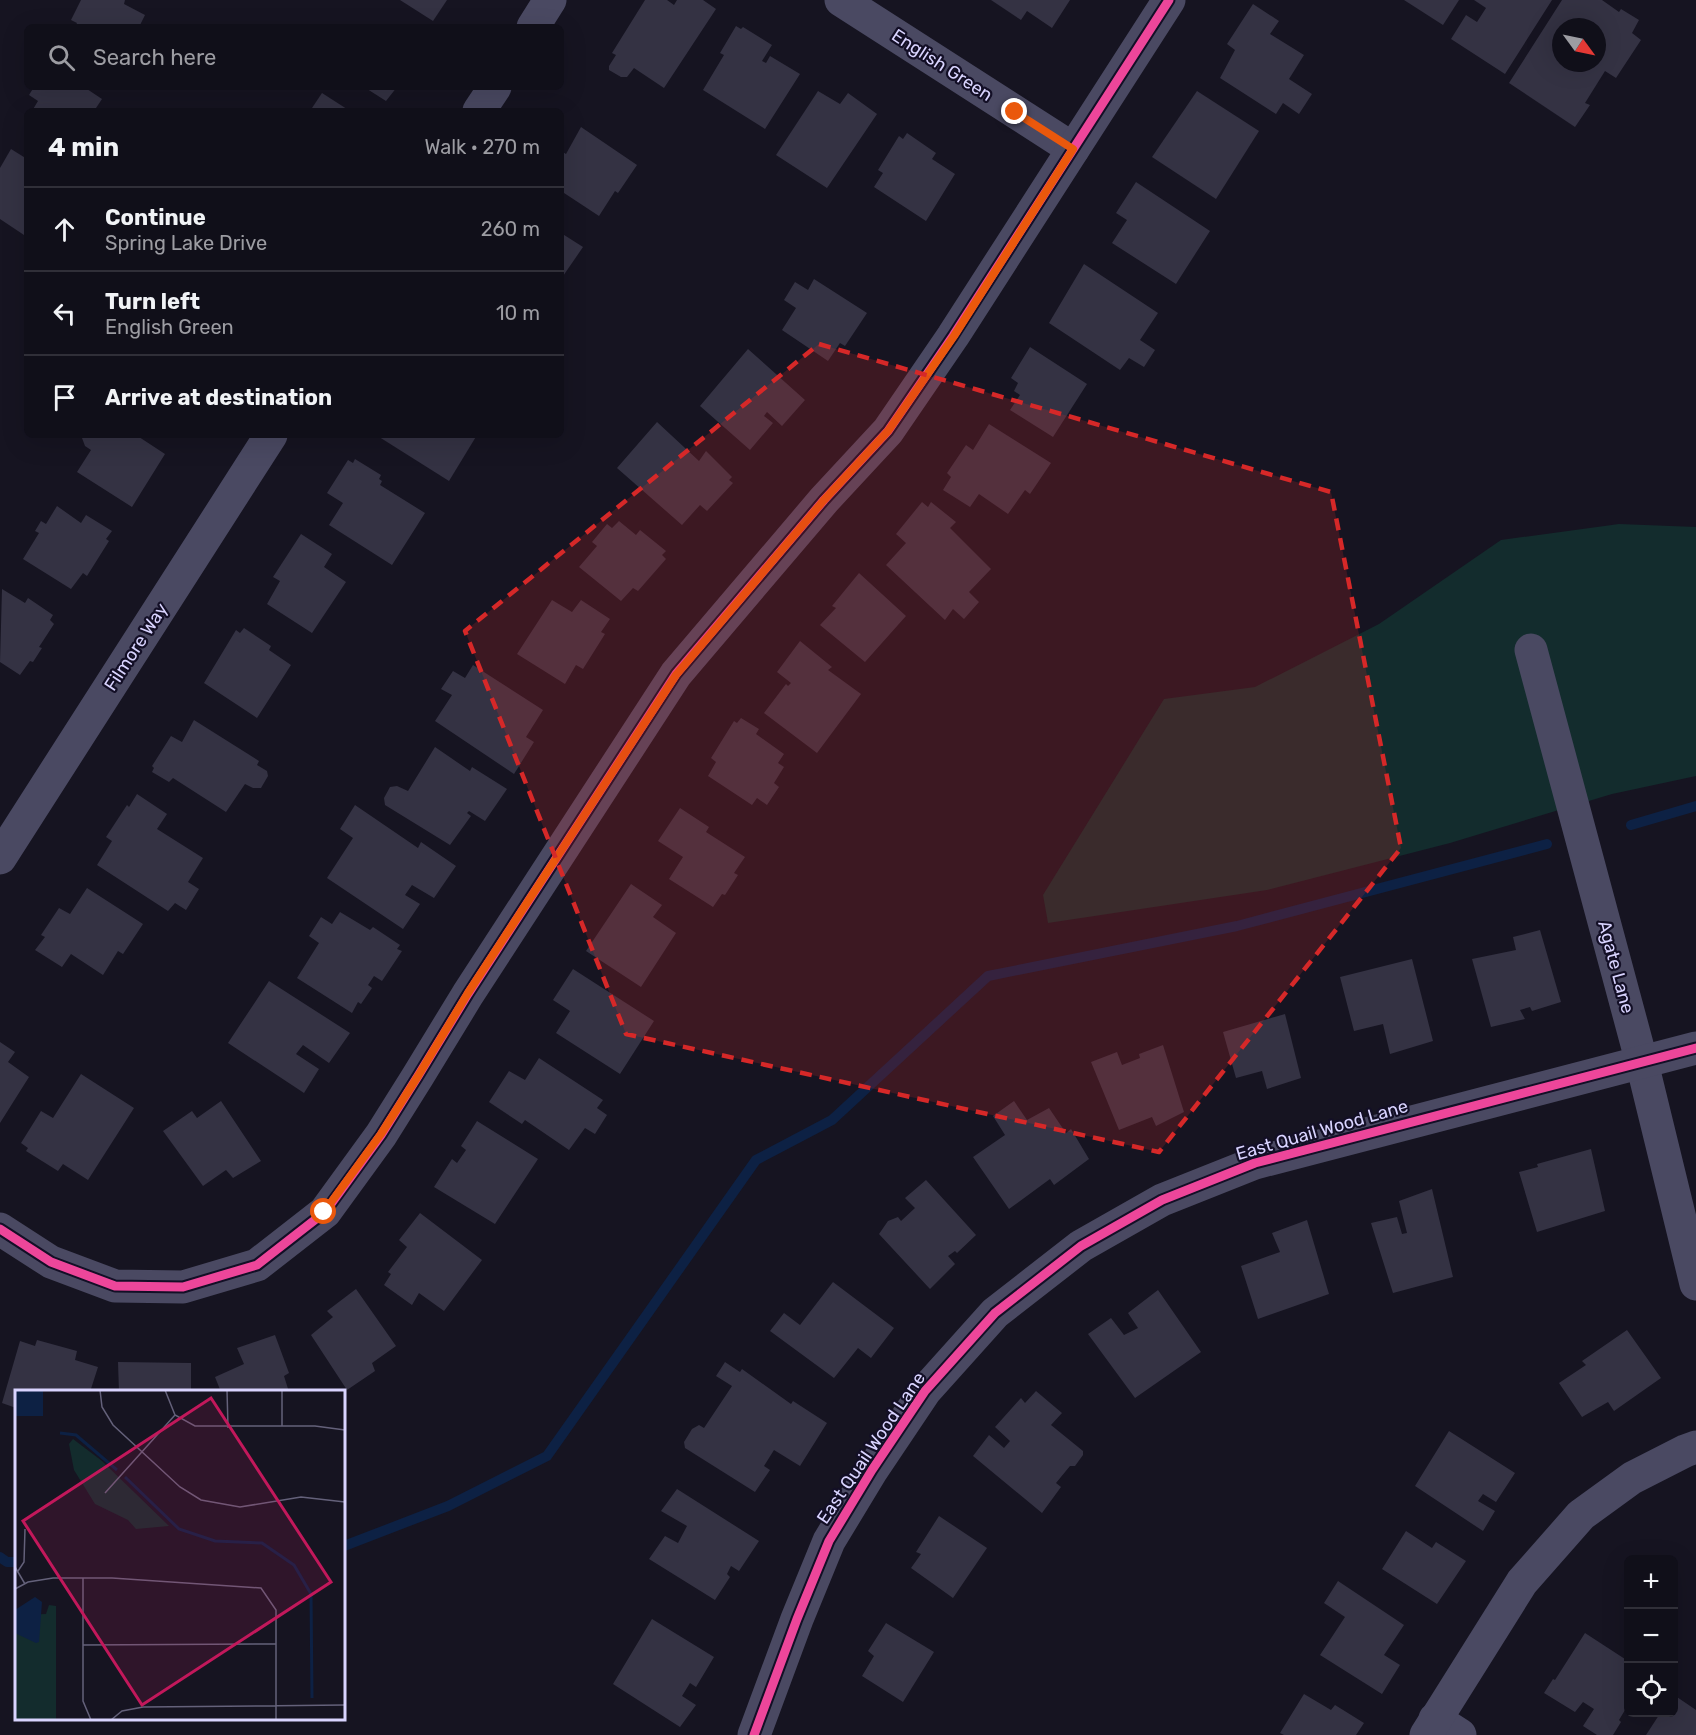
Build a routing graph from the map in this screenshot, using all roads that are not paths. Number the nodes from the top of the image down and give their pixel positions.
1 (550, 0) edge
2 (841, 0) edge
3 (1169, 0) edge
4 (535, 24) edge
5 (493, 90) edge
6 (481, 108) edge
7 (1073, 149) junction
8 (269, 438) edge
9 (1531, 650) dead end
10 (0, 858) edge
11 (1696, 1048) edge
12 (1642, 1063) junction
13 (0, 1229) edge
14 (1696, 1284) edge
15 (1696, 1447) edge
16 (1441, 1730) edge
17 (754, 1735) edge

1 - 4 street
2 - 7 street, English Green
3 - 7 street
5 - 6 street
7 - 13 street
8 - 10 street, Filmore Way
9 - 12 street, Agate Lane
11 - 12 street, East Quail Wood Lane
12 - 14 street, Agate Lane
12 - 17 street, East Quail Wood Lane
15 - 16 street

